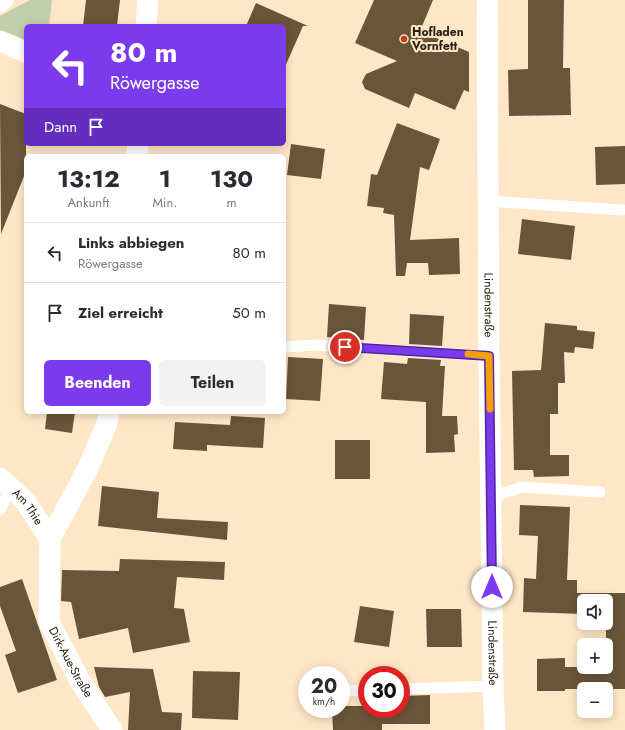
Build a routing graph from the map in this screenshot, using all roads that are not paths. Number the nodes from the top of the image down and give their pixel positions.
1 (3, 0) edge
2 (147, 0) edge
3 (487, 0) edge
4 (0, 2) edge
5 (146, 24) edge
6 (0, 41) edge
7 (24, 51) edge
8 (488, 201) junction
9 (622, 210) dead end
10 (286, 347) edge
11 (489, 356) junction
12 (109, 414) edge
13 (5, 483) edge
14 (600, 492) dead end
15 (492, 500) junction
16 (0, 510) edge
17 (50, 539) junction
18 (493, 686) junction
19 (410, 689) edge
20 (112, 730) edge
21 (495, 730) edge

1 - 4 street
2 - 5 street
3 - 8 street, Lindenstraße
6 - 7 street
8 - 9 lane
8 - 11 street, Lindenstraße
10 - 11 lane
11 - 15 street, Lindenstraße
12 - 17 street
13 - 16 lane
13 - 17 street, Am Thie
14 - 15 lane
15 - 18 street, Lindenstraße
17 - 20 street, Dirk-Aue-Straße
18 - 19 lane
18 - 21 street, Lindenstraße

